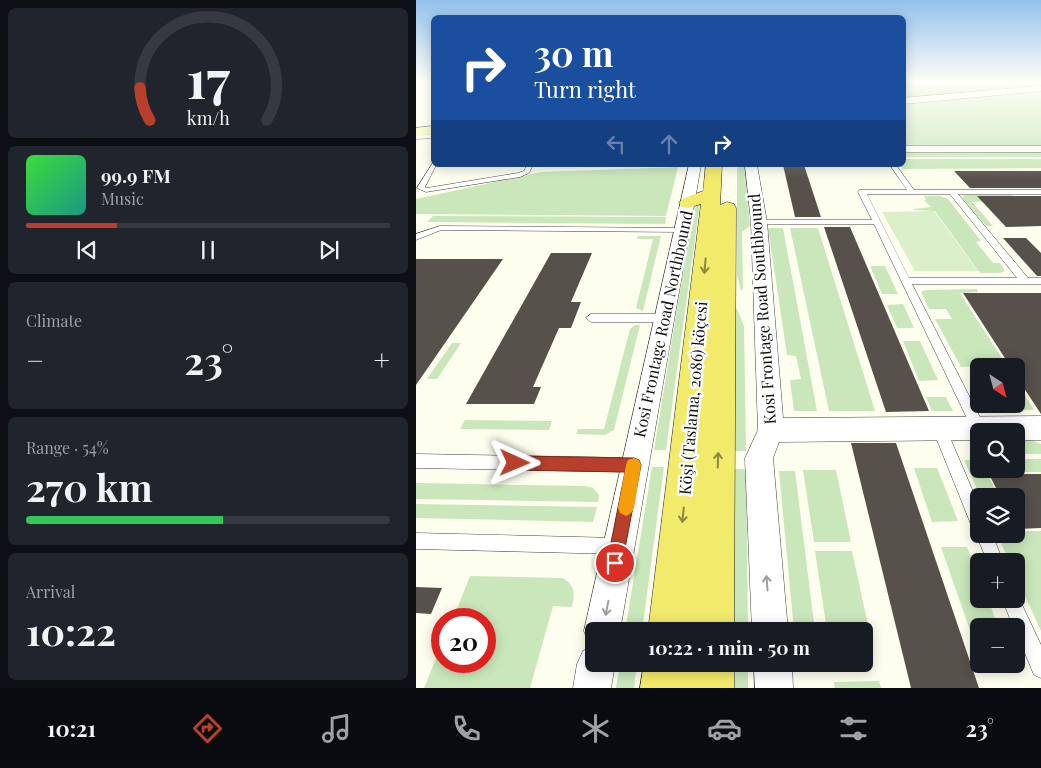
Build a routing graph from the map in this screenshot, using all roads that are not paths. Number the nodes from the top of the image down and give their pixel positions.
1 (431, 125) edge
2 (416, 127) edge
3 (431, 130) edge
4 (416, 132) edge
5 (431, 136) edge
6 (416, 137) edge
7 (906, 149) edge
8 (1041, 149) edge
9 (432, 167) edge
10 (529, 167) edge
11 (695, 167) edge
12 (729, 167) edge
13 (751, 167) edge
14 (894, 167) edge
15 (704, 188) edge
16 (912, 192) junction
17 (952, 192) junction
18 (1041, 192) edge
19 (759, 222) junction
20 (876, 222) junction
21 (682, 230) junction
22 (416, 237) edge
23 (1041, 280) edge
24 (906, 281) junction
25 (1025, 281) junction
26 (591, 318) dead end
27 (664, 318) junction
28 (977, 423) edge
29 (1025, 428) edge
30 (1041, 428) edge
31 (970, 429) edge
32 (771, 430) junction
33 (940, 430) junction
34 (416, 461) edge
35 (634, 465) junction
36 (970, 502) edge
37 (416, 541) edge
38 (619, 546) junction
39 (1015, 608) edge
40 (604, 622) edge
41 (672, 622) edge
42 (711, 622) edge
43 (769, 622) edge
44 (1041, 668) edge
45 (595, 672) edge
46 (667, 672) edge
47 (710, 672) edge
48 (773, 672) edge
49 (592, 688) edge
50 (665, 688) edge
51 (709, 688) edge
52 (774, 688) edge

1 - 2 main road
3 - 4 main road
5 - 6 lane
7 - 8 street
9 - 10 lane
11 - 15 street, Kosi Frontage Road Northbound
42 -> 12 main road, Köşi (Taslama, 2086) köçesi
13 - 19 street, Kosi Frontage Road Southbound
14 - 16 lane
15 - 21 street, Kosi Frontage Road Northbound
15 -> 41 main road, Köşi (Taslama, 2086) köçesi
16 - 17 lane
16 - 20 lane
17 - 18 lane
17 - 25 lane
19 - 20 lane
19 - 32 street, Kosi Frontage Road Southbound
20 - 24 lane
21 - 22 lane
21 - 27 street, Kosi Frontage Road Northbound
23 - 25 lane
24 - 25 lane
24 - 28 lane
26 - 27 lane
27 - 35 street, Kosi Frontage Road Northbound
29 - 30 street
31 - 33 street
32 - 33 street
43 -> 32 street, Kosi Frontage Road Southbound
33 - 36 lane
34 - 35 lane
35 - 38 street, Kosi Frontage Road Northbound
37 - 38 lane
38 -> 40 street, Kosi Frontage Road Northbound
39 - 44 lane
45 - 49 street
46 - 50 main road
47 - 51 main road
48 - 52 street

